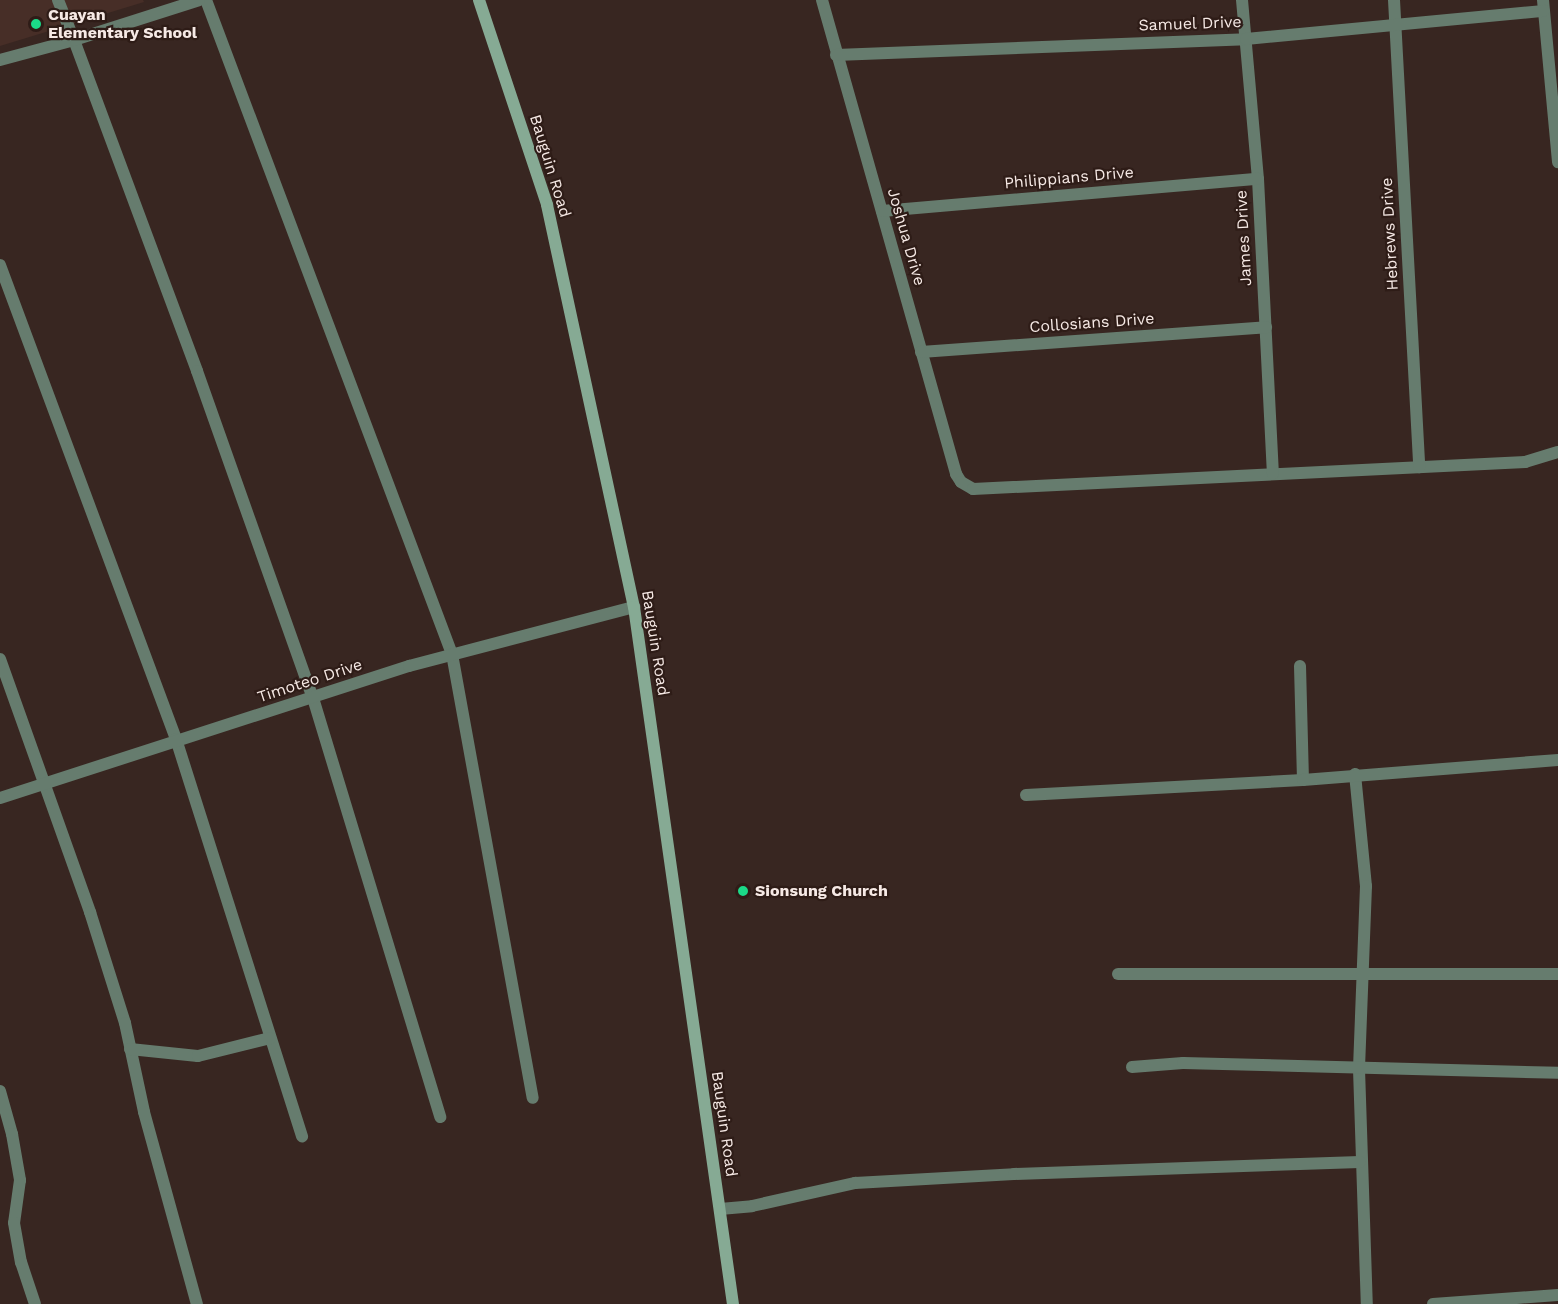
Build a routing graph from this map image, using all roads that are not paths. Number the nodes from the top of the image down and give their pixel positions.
1 (58, 0) edge
2 (199, 0) edge
3 (206, 0) edge
4 (479, 0) edge
5 (822, 0) edge
6 (1242, 0) edge
7 (1394, 0) edge
8 (1544, 6) edge
9 (1396, 27) junction
10 (1246, 39) junction
11 (74, 40) junction
12 (836, 55) junction
13 (0, 60) edge
14 (1558, 162) edge
15 (1258, 179) junction
16 (882, 211) junction
17 (0, 265) edge
18 (1266, 327) junction
19 (921, 352) junction
20 (1558, 452) edge
21 (1419, 467) junction
22 (1273, 474) junction
23 (634, 607) junction
24 (452, 654) junction
25 (0, 659) edge
26 (1300, 666) dead end
27 (313, 698) junction
28 (176, 739) junction
29 (1558, 760) edge
30 (1355, 774) junction
31 (1303, 780) junction
32 (45, 781) junction
33 (1026, 795) dead end
34 (0, 798) edge
35 (1118, 974) dead end
36 (1558, 974) edge
37 (1361, 976) junction
38 (270, 1038) junction
39 (130, 1049) junction
40 (1132, 1067) dead end
41 (1359, 1069) junction
42 (1558, 1073) edge
43 (0, 1091) edge
44 (533, 1098) dead end
45 (440, 1117) dead end
46 (302, 1137) dead end
47 (1360, 1162) junction
48 (720, 1209) junction
49 (1558, 1295) edge
50 (35, 1304) edge
51 (197, 1304) edge
52 (733, 1304) edge
53 (1366, 1304) edge
54 (1433, 1304) edge

1 - 11 street
2 - 11 street
3 - 24 street
4 - 23 street, Bauguin Road
5 - 12 street, Joshua Drive
6 - 10 street, James Drive
7 - 9 street, Hebrews Drive
8 - 9 street, Samuel Drive
8 - 14 street
9 - 10 street, Samuel Drive
9 - 21 street, Hebrews Drive
10 - 12 street, Samuel Drive
10 - 15 street, James Drive
11 - 13 street
11 - 27 street
12 - 16 street, Joshua Drive
15 - 16 street, Philippians Drive
15 - 18 street, James Drive
16 - 19 street, Joshua Drive
17 - 28 street
18 - 19 street, Collosians Drive
18 - 22 street, James Drive
19 - 22 street, Joshua Drive
20 - 21 street
21 - 22 street
23 - 24 street, Timoteo Drive
23 - 48 street, Bauguin Road
24 - 27 street, Timoteo Drive
24 - 44 street
25 - 32 street
26 - 31 street
27 - 28 street, Timoteo Drive
27 - 45 street
28 - 32 street, Timoteo Drive
28 - 38 street
29 - 30 street
30 - 31 street
30 - 37 street
31 - 33 street
32 - 34 street, Timoteo Drive
32 - 39 street
35 - 37 street
36 - 37 street
37 - 41 street
38 - 39 street
38 - 46 street
39 - 51 street
40 - 41 street
41 - 42 street
41 - 47 street
43 - 50 street
47 - 48 street
47 - 53 street
48 - 52 street, Bauguin Road
49 - 54 street

